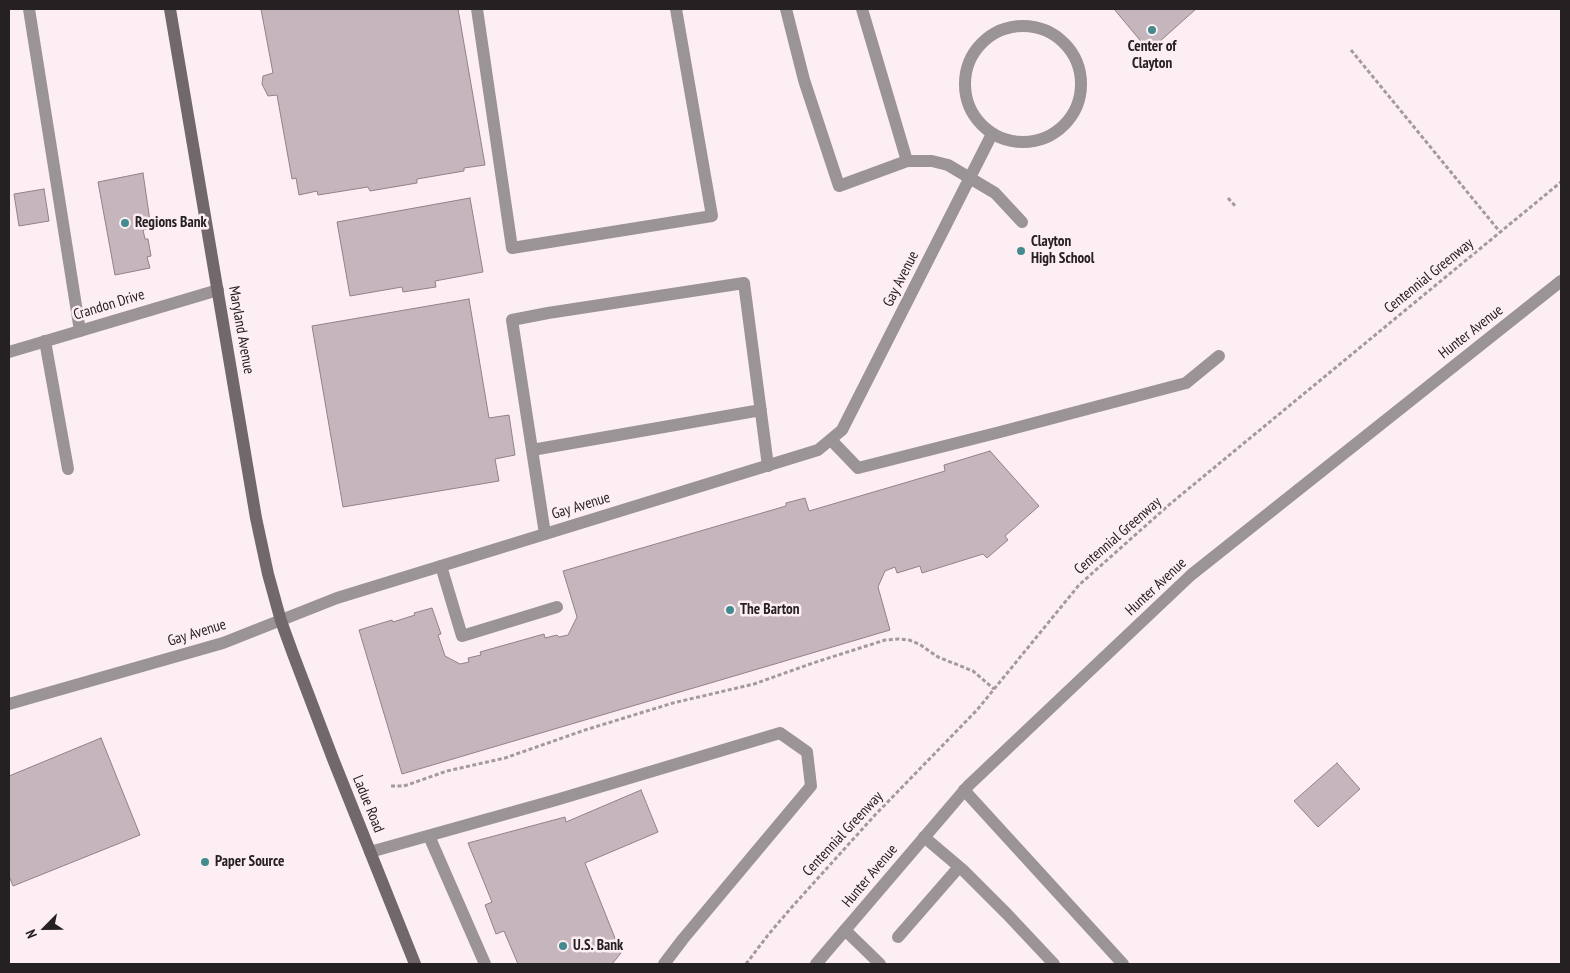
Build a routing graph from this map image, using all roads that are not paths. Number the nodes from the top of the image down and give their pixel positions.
1 (29, 9) edge
2 (170, 9) edge
3 (477, 9) edge
4 (676, 9) edge
5 (786, 9) edge
6 (862, 9) edge
7 (992, 134) junction
8 (907, 161) junction
9 (971, 177) junction
10 (1022, 222) dead end
11 (1561, 281) edge
12 (218, 290) junction
13 (80, 331) junction
14 (45, 341) junction
15 (9, 352) edge
16 (1219, 356) dead end
17 (761, 410) junction
18 (831, 440) junction
19 (532, 450) junction
20 (768, 466) junction
21 (68, 469) dead end
22 (545, 534) junction
23 (441, 566) junction
24 (557, 607) dead end
25 (281, 621) junction
26 (293, 654) joint
27 (9, 704) edge
28 (964, 790) junction
29 (429, 836) junction
30 (924, 837) junction
31 (370, 852) junction
32 (959, 867) junction
33 (845, 930) junction
34 (898, 937) dead end
35 (415, 964) edge
36 (485, 964) edge
37 (664, 964) edge
38 (816, 964) edge
39 (880, 964) edge
40 (1054, 964) edge
41 (1123, 964) edge

1 - 13 street
2 - 12 main road, Maryland Avenue
3 - 4 street
5 - 8 street
6 - 8 street
7 - 7 street
7 - 9 street, Gay Avenue
8 - 9 street
9 - 10 street
9 - 18 street, Gay Avenue
11 - 28 street, Hunter Avenue
12 - 13 street, Crandon Drive
12 - 25 main road, Maryland Avenue
13 - 14 street, Crandon Drive
14 - 15 street, Crandon Drive
14 - 21 street
16 - 18 street
17 - 19 street
17 - 19 street
17 - 20 street
18 - 20 street, Gay Avenue
19 - 22 street
20 - 22 street, Gay Avenue
22 - 23 street, Gay Avenue
23 - 24 street
23 - 25 street, Gay Avenue
25 - 26 main road, Maryland Avenue
25 - 27 street, Gay Avenue
26 - 31 main road, Ladue Road
28 - 30 street, Hunter Avenue
28 - 41 street
29 - 31 street
29 - 36 street
29 - 37 street
30 - 32 street
30 - 33 street, Hunter Avenue
31 - 35 main road, Ladue Road
32 - 34 street
32 - 40 street
33 - 38 street, Hunter Avenue
33 - 39 street

